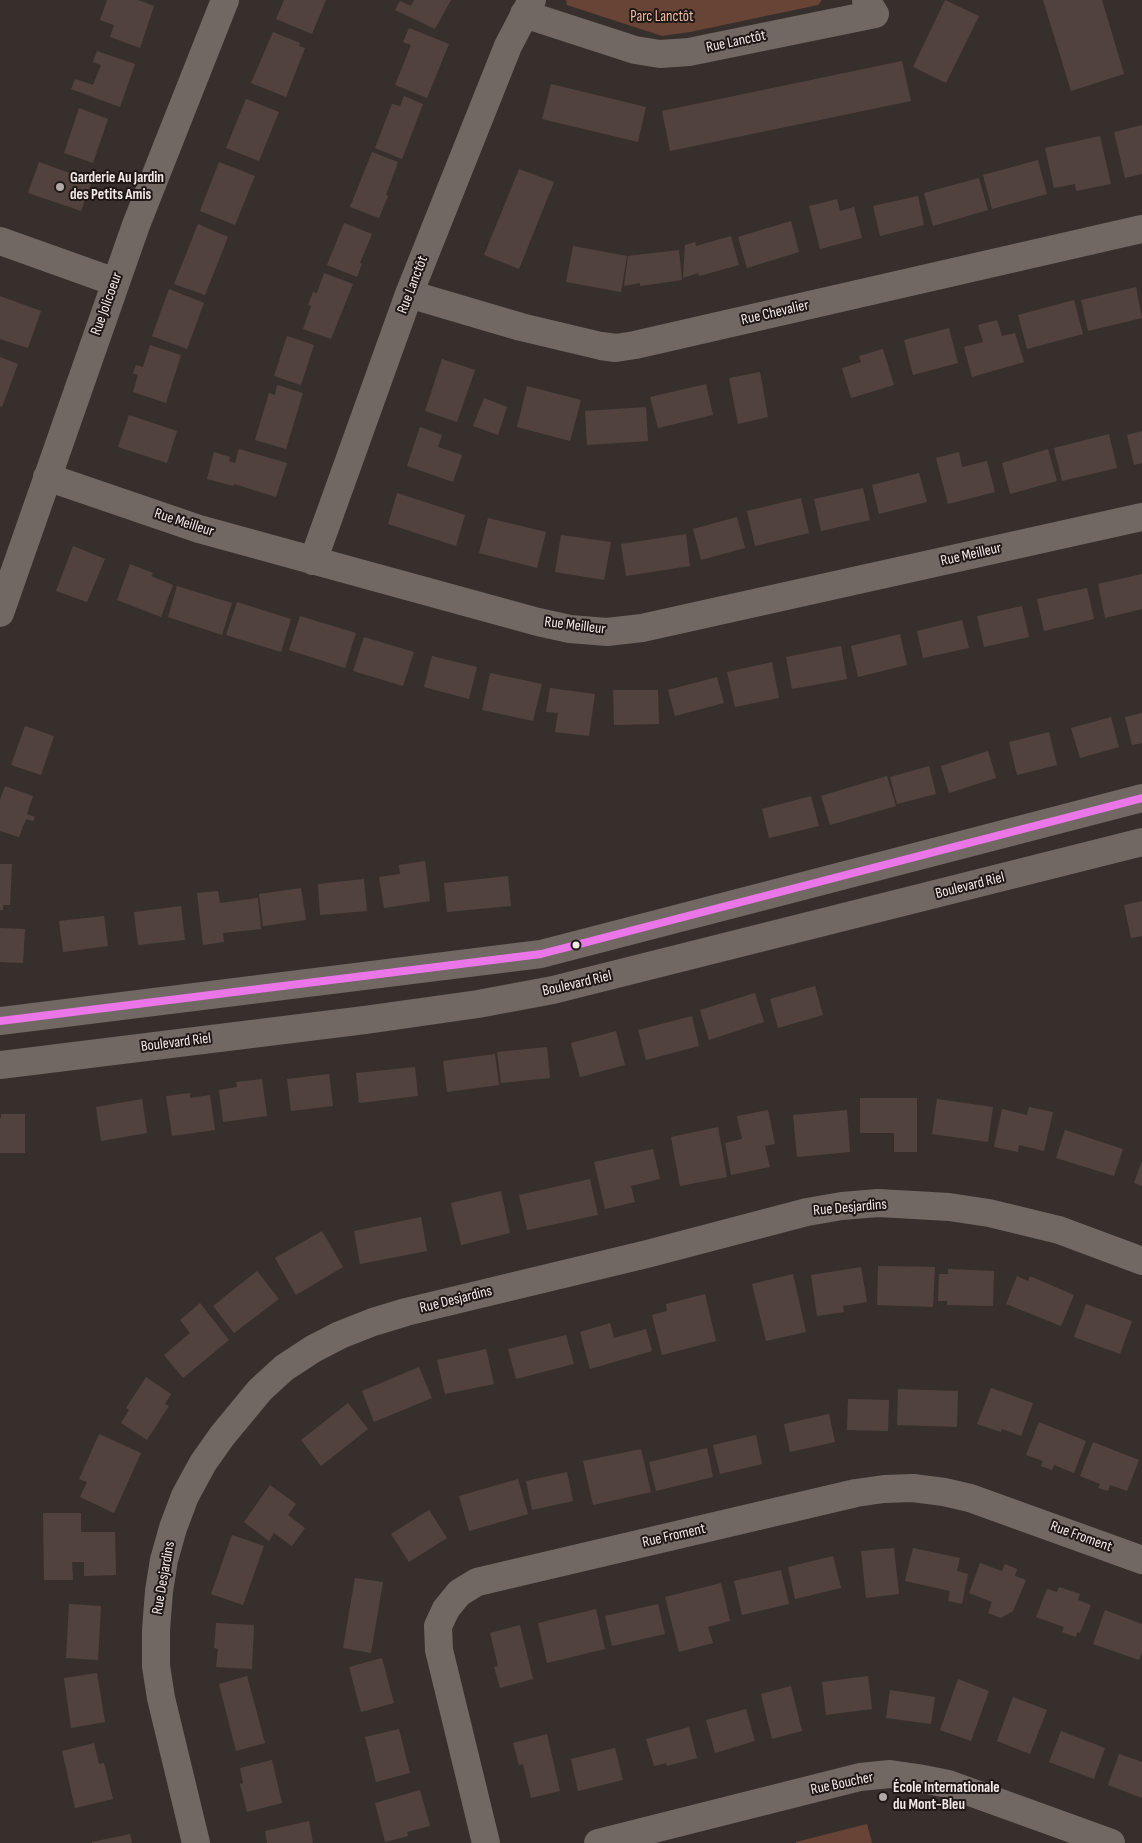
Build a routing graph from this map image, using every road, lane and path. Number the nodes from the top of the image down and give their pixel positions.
1 (226, 0) edge
2 (866, 0) edge
3 (528, 7) edge
4 (1142, 229) edge
5 (0, 241) edge
6 (115, 282) junction
7 (409, 294) junction
8 (47, 477) junction
9 (1142, 517) edge
10 (313, 560) junction
11 (0, 613) edge
12 (1142, 798) edge
13 (1142, 842) edge
14 (613, 936) junction
15 (621, 974) junction
16 (0, 1021) edge
17 (0, 1065) edge
18 (1142, 1261) edge
19 (1142, 1560) edge
20 (196, 1843) edge
21 (486, 1843) edge
22 (598, 1843) edge
23 (1111, 1843) edge

1 - 6 street, Rue Jolicoeur
2 - 3 street, Rue Lanctôt
3 - 7 street, Rue Lanctôt
4 - 7 street, Rue Chevalier
5 - 6 street
6 - 8 street, Rue Jolicoeur
7 - 10 street, Rue Lanctôt
8 - 10 street, Rue Meilleur
8 - 11 street, Rue Jolicoeur
9 - 10 street, Rue Meilleur
12 - 14 street
13 - 15 street, Boulevard Riel
14 - 15 street
14 - 16 street
15 - 17 street, Boulevard Riel
18 - 20 street, Rue Desjardins
19 - 21 street, Rue Froment
22 - 23 street, Rue Boucher

